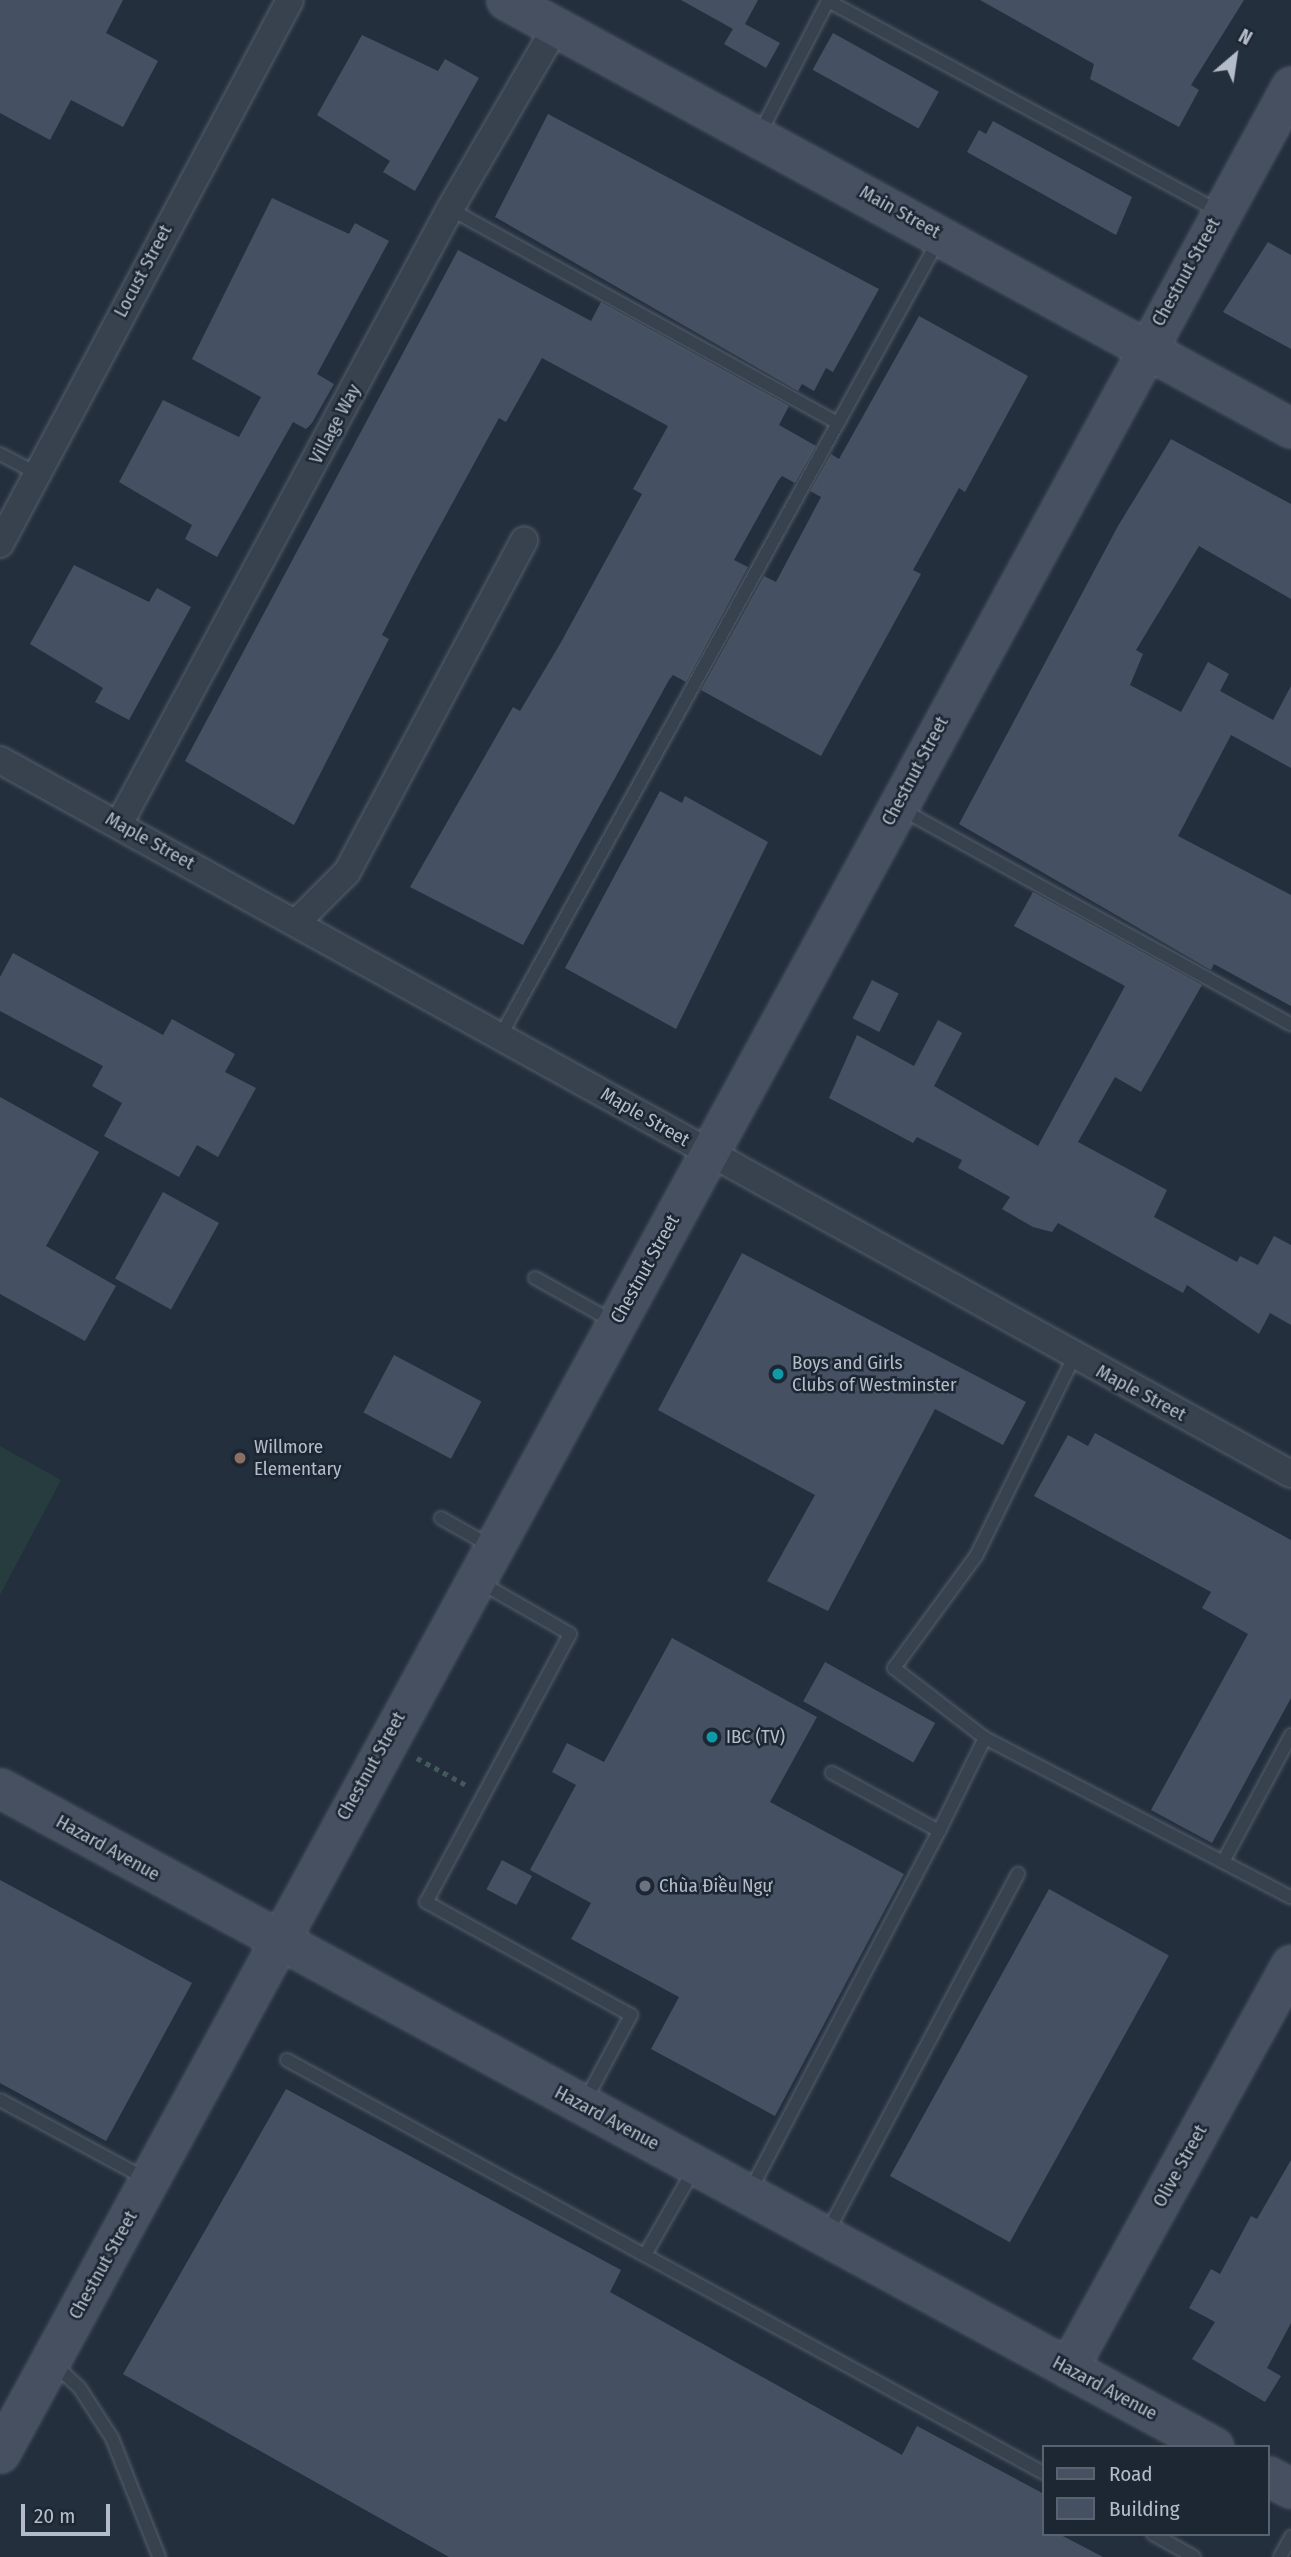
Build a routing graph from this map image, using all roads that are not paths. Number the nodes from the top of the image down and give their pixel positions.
1 (290, 0) edge
2 (506, 0) edge
3 (556, 27) junction
4 (1291, 86) edge
5 (758, 135) junction
6 (450, 209) junction
7 (1220, 212) junction
8 (941, 235) junction
9 (1145, 346) junction
10 (838, 423) junction
11 (1291, 428) edge
12 (0, 454) edge
13 (36, 474) junction
14 (524, 540) dead end
15 (0, 544) edge
16 (0, 760) edge
17 (896, 806) junction
18 (119, 824) junction
19 (297, 922) junction
20 (1291, 1024) edge
21 (501, 1035) junction
22 (709, 1153) junction
23 (534, 1278) dead end
24 (615, 1323) junction
25 (1074, 1356) junction
26 (1291, 1474) edge
27 (441, 1518) dead end
28 (492, 1547) junction
29 (474, 1579) junction
30 (1291, 1735) edge
31 (985, 1738) junction
32 (832, 1773) dead end
33 (1, 1793) edge
34 (939, 1831) junction
35 (1223, 1862) junction
36 (1018, 1874) dead end
37 (1291, 1897) edge
38 (276, 1939) junction
39 (1291, 1964) edge
40 (287, 2060) dead end
41 (0, 2100) edge
42 (583, 2105) junction
43 (695, 2166) junction
44 (149, 2181) junction
45 (749, 2195) junction
46 (825, 2236) junction
47 (645, 2256) junction
48 (51, 2361) junction
49 (1068, 2368) junction
50 (1210, 2445) edge
51 (0, 2453) edge
52 (1042, 2472) edge
53 (1270, 2477) edge
54 (1291, 2488) edge
55 (1157, 2536) edge
56 (1291, 2537) edge
57 (159, 2557) edge
58 (1194, 2557) edge
59 (1280, 2557) edge

1 - 13 street, Locust Street
2 - 3 street, Main Street
3 - 5 street, Main Street
3 - 6 street, Village Way
4 - 7 street, Chestnut Street
5 - 7 lane
5 - 8 street, Main Street
6 - 10 lane
6 - 18 street, Village Way
7 - 9 street, Chestnut Street
8 - 9 street, Main Street
8 - 10 lane
9 - 11 street, Main Street
9 - 17 street, Chestnut Street
10 - 21 lane
12 - 13 lane
13 - 15 street, Locust Street
14 - 19 street
16 - 18 street, Maple Street
17 - 20 lane
17 - 22 street, Chestnut Street
18 - 19 street, Maple Street
19 - 21 street, Maple Street
21 - 22 street, Maple Street
22 - 24 street, Chestnut Street
22 - 25 street, Maple Street
23 - 24 lane
24 - 28 street, Chestnut Street
25 - 26 street, Maple Street
25 - 31 lane
27 - 28 lane
28 - 29 street, Chestnut Street
29 - 38 street, Chestnut Street
29 - 42 lane
30 - 35 lane
31 - 34 lane
31 - 35 lane
32 - 34 lane
33 - 38 street, Hazard Avenue
34 - 45 lane
35 - 37 lane
36 - 46 lane
38 - 42 street, Hazard Avenue
38 - 44 street, Chestnut Street
39 - 49 street, Olive Street
40 - 47 lane
41 - 44 lane
42 - 43 street, Hazard Avenue
43 - 45 street, Hazard Avenue
43 - 47 lane
44 - 48 street, Chestnut Street
45 - 46 street, Hazard Avenue
46 - 49 street, Hazard Avenue
47 - 52 lane
48 - 51 street, Chestnut Street
48 - 57 lane
49 - 50 street, Hazard Avenue
53 - 54 street
55 - 58 lane
56 - 59 lane

